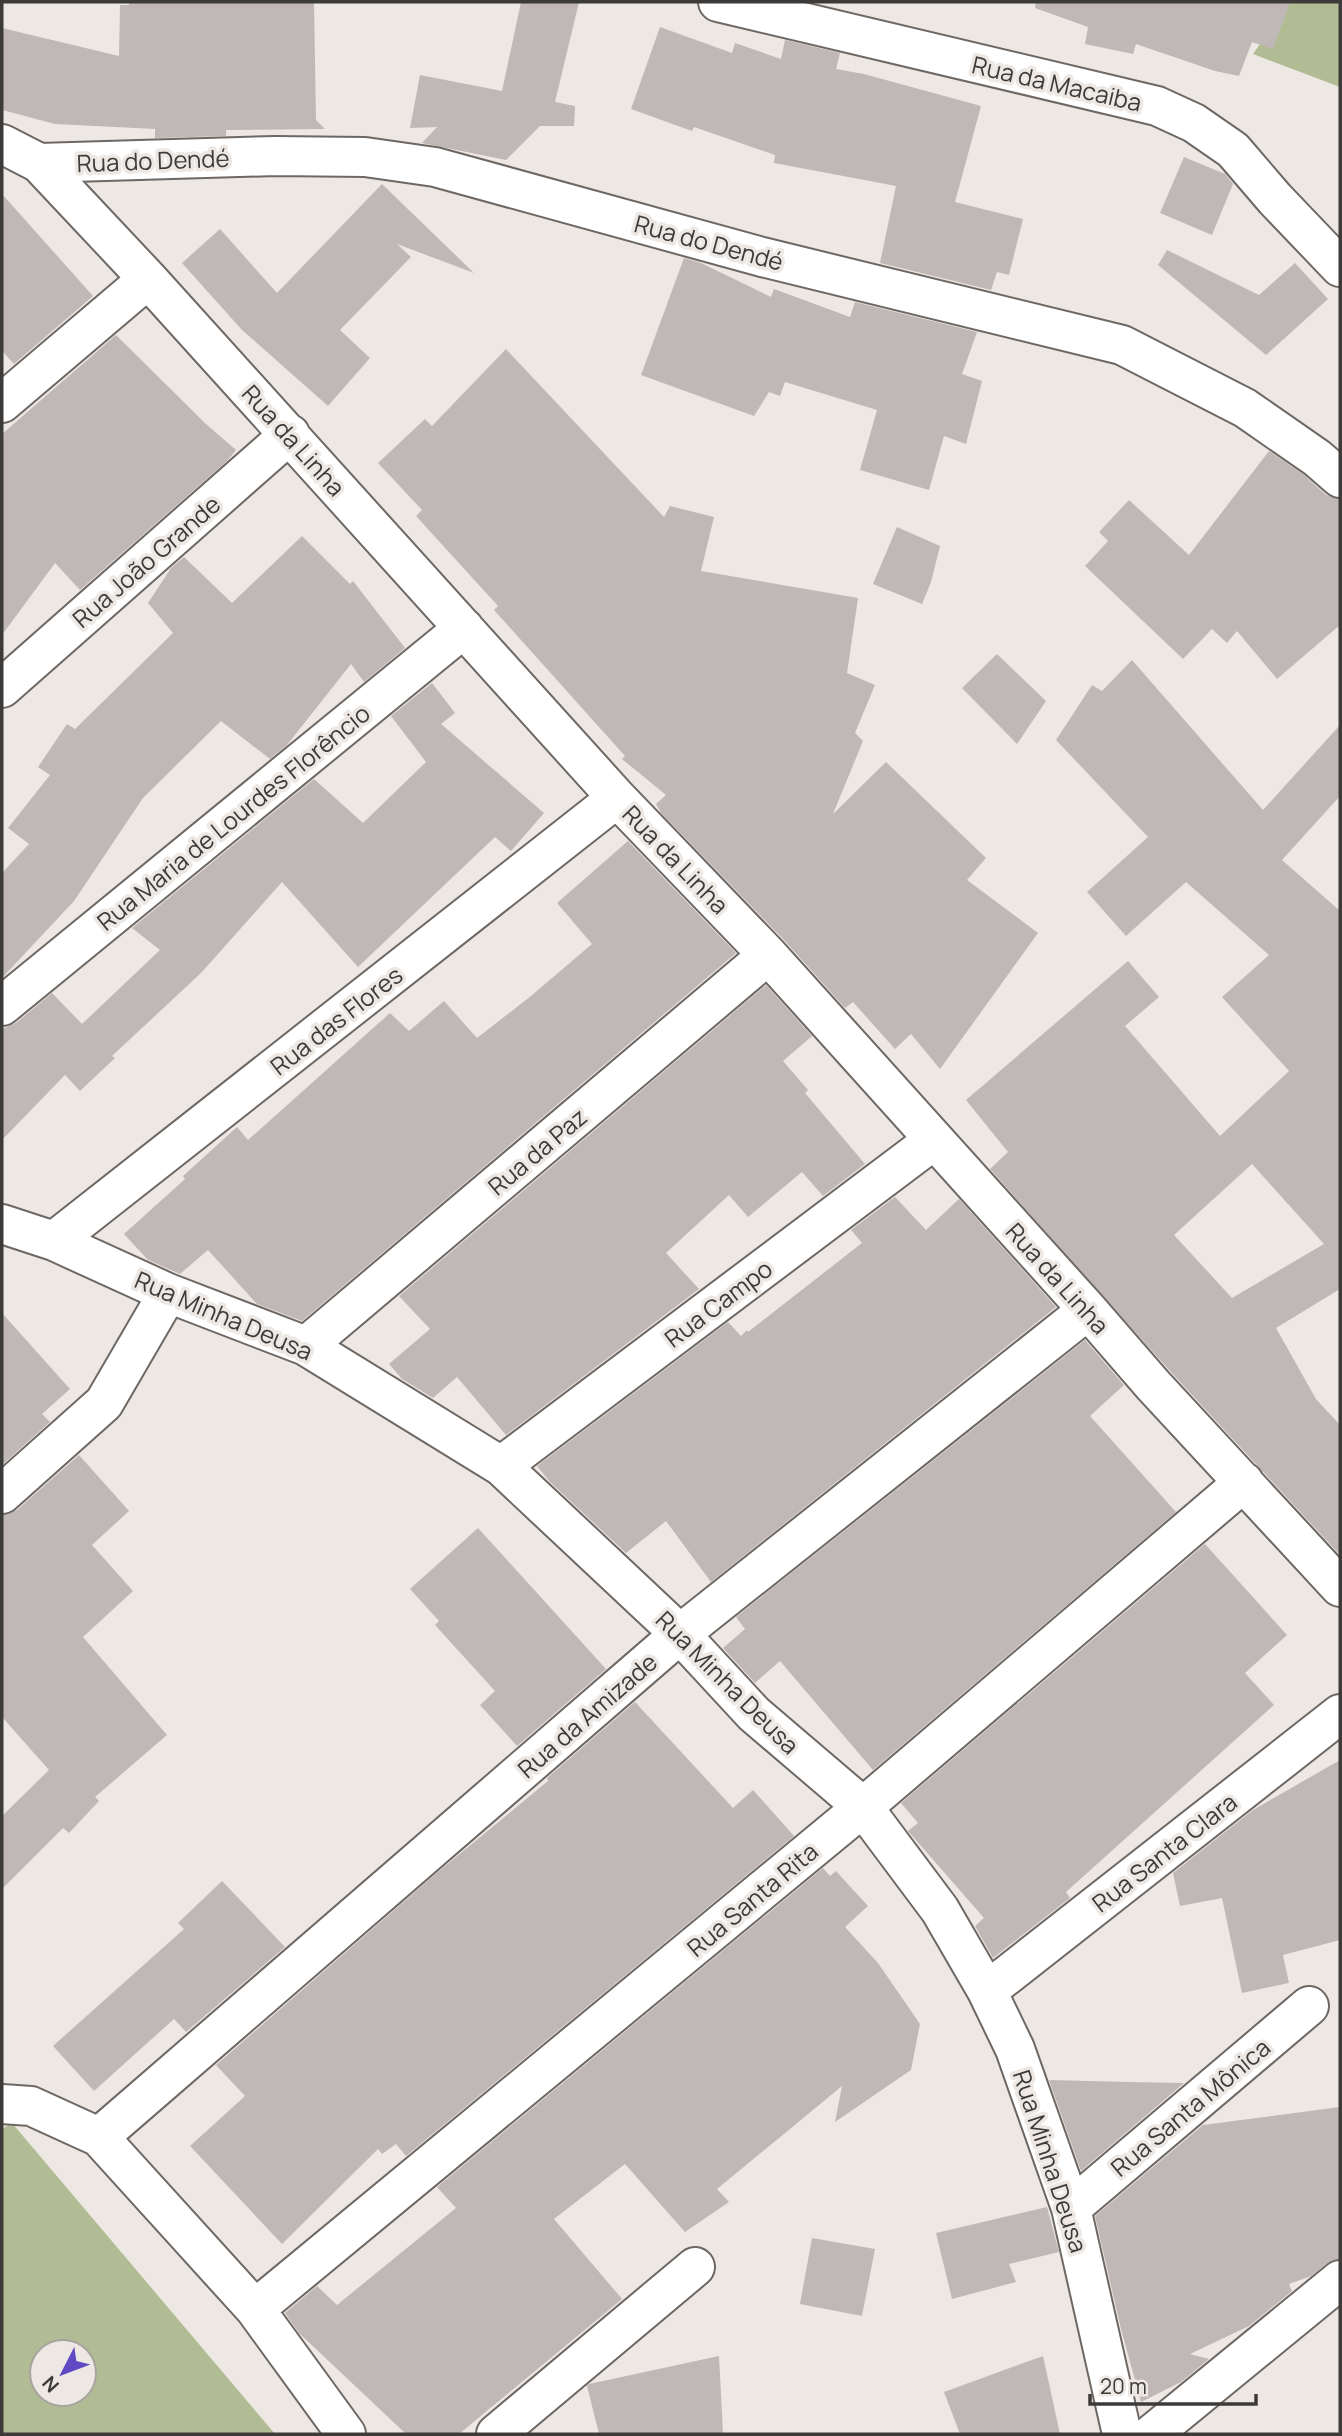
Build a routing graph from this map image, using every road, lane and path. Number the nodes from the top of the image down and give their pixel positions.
1 (718, 2) edge
2 (2, 144) edge
3 (39, 163) junction
4 (1340, 267) edge
5 (148, 279) junction
6 (2, 403) edge
7 (290, 434) junction
8 (1340, 478) edge
9 (464, 628) junction
10 (2, 688) edge
11 (618, 798) junction
12 (768, 956) junction
13 (2, 1006) edge
14 (934, 1140) junction
15 (2, 1224) edge
16 (54, 1241) junction
17 (168, 1293) junction
18 (1088, 1310) junction
19 (306, 1346) junction
20 (501, 1466) junction
21 (1244, 1482) junction
22 (2, 1494) edge
23 (1340, 1587) edge
24 (680, 1634) junction
25 (1340, 1714) edge
26 (863, 1807) junction
27 (987, 1991) junction
28 (1309, 2006) dead end
29 (16, 2105) edge
30 (99, 2137) junction
31 (1071, 2208) junction
32 (695, 2267) dead end
33 (1340, 2280) edge
34 (256, 2309) junction
35 (346, 2434) edge
36 (496, 2434) edge
37 (1122, 2434) edge
38 (1152, 2434) edge

1 - 4 street, Rua da Macaiba
2 - 3 street, Rua da Linha
3 - 5 street, Rua da Linha
3 - 8 street, Rua do Dendé
5 - 6 street
5 - 7 street, Rua da Linha
7 - 9 street, Rua da Linha
7 - 10 street, Rua João Grande
9 - 11 street, Rua da Linha
9 - 13 street, Rua Maria de Lourdes Florêncio
11 - 12 street, Rua da Linha
11 - 16 street, Rua das Flores
12 - 14 street, Rua da Linha
12 - 19 street, Rua da Paz
14 - 18 street, Rua da Linha
14 - 20 street, Rua Campo
15 - 16 street, Rua Minha Deusa
16 - 17 street, Rua Minha Deusa
17 - 19 street, Rua Minha Deusa
17 - 22 street
18 - 21 street, Rua da Linha
18 - 24 street, Rua da Amizade
19 - 20 street, Rua Minha Deusa
20 - 24 street, Rua Minha Deusa
21 - 23 street, Rua da Linha
21 - 26 street, Rua Santa Rita
24 - 26 street, Rua Minha Deusa
24 - 30 street, Rua da Amizade
25 - 27 street, Rua Santa Clara
26 - 27 street, Rua Minha Deusa
26 - 34 street, Rua Santa Rita
27 - 31 street, Rua Minha Deusa
28 - 31 street, Rua Santa Mônica
29 - 30 street
30 - 34 street
31 - 37 street, Rua Minha Deusa
32 - 36 street
33 - 38 street
34 - 35 street

